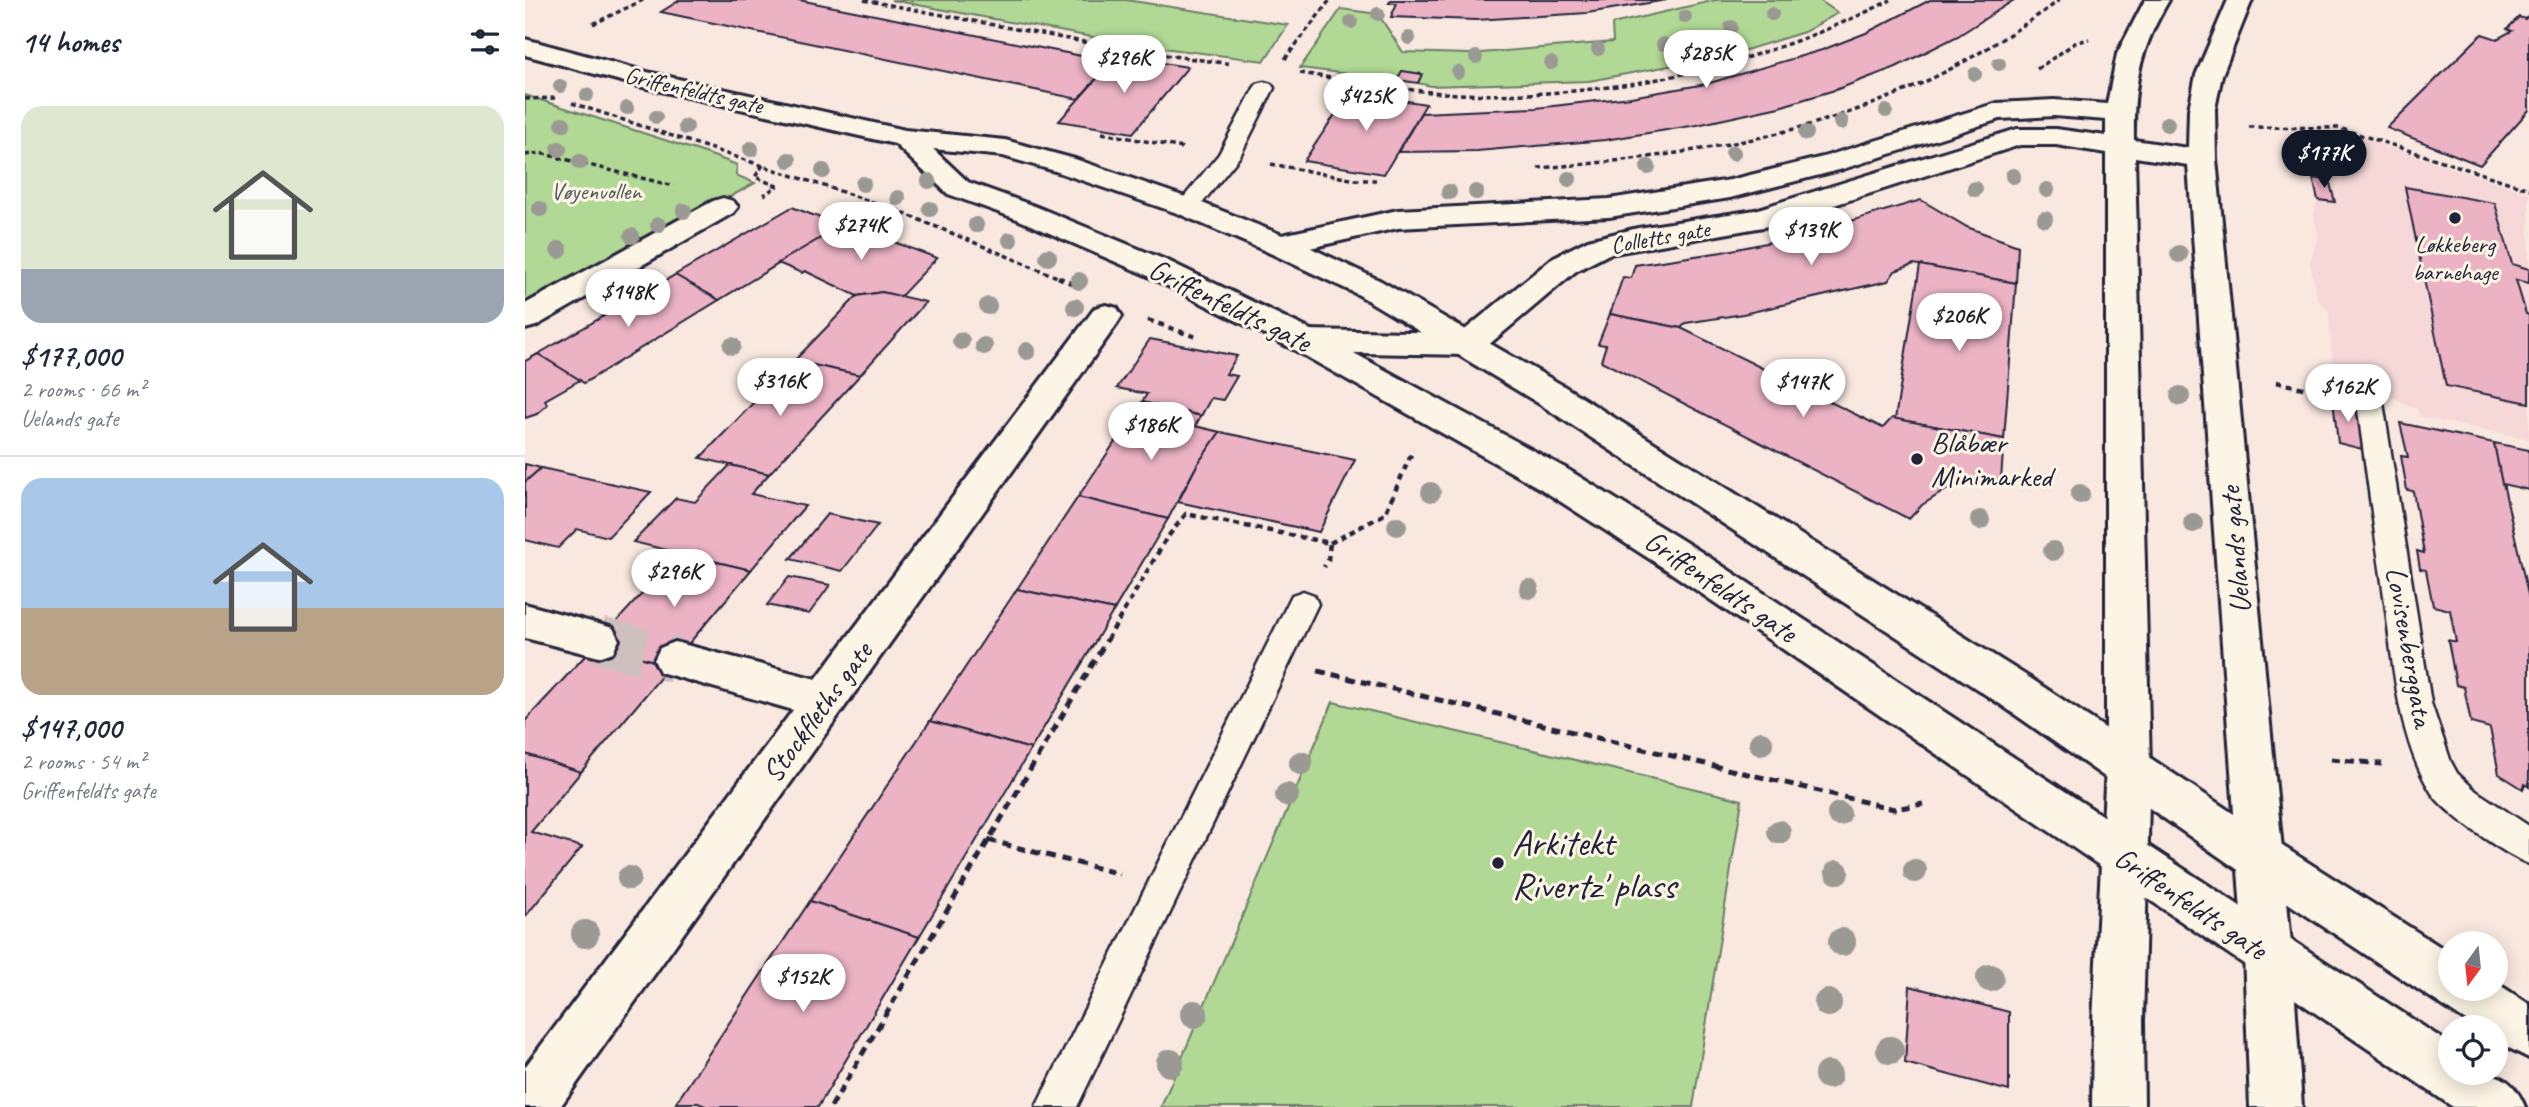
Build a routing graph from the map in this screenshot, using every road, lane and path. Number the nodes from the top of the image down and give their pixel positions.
1 (643, 0) edge
2 (864, 0) edge
3 (1330, 0) edge
4 (1891, 0) edge
5 (2060, 0) edge
6 (2240, 0) edge
7 (2150, 11) edge
8 (593, 25) dead end
9 (525, 47) edge
10 (1277, 70) junction
11 (2035, 70) dead end
12 (1264, 88) joint
13 (535, 91) dead end
14 (525, 99) edge
15 (568, 102) dead end
16 (2249, 127) dead end
17 (2119, 130) junction
18 (1092, 131) dead end
19 (905, 138) junction
20 (525, 155) edge
21 (1229, 156) junction
22 (2202, 159) junction
23 (1535, 168) dead end
24 (1379, 180) dead end
25 (677, 186) dead end
26 (2529, 189) edge
27 (723, 207) dead end
28 (1187, 207) junction
29 (1279, 245) junction
30 (1108, 306) junction
31 (525, 318) edge
32 (1204, 339) dead end
33 (1305, 341) junction
34 (1468, 344) junction
35 (2276, 382) dead end
36 (2314, 391) dead end
37 (2370, 402) dead end
38 (1414, 449) dead end
39 (1330, 543) junction
40 (1303, 604) joint
41 (525, 621) edge
42 (599, 640) tunnel mouth
43 (675, 660) tunnel mouth
44 (1275, 662) junction
45 (826, 700) junction
46 (2331, 759) dead end
47 (2355, 761) dead end
48 (2128, 766) junction
49 (1923, 804) dead end
50 (988, 840) junction
51 (2529, 847) edge
52 (2125, 858) junction
53 (2260, 858) junction
54 (1108, 872) dead end
55 (2268, 954) junction
56 (2438, 974) edge
57 (2480, 1001) edge
58 (2529, 1033) edge
59 (528, 1107) edge
60 (831, 1107) edge
61 (1056, 1107) edge
62 (2118, 1107) edge
63 (2276, 1107) edge
64 (2499, 1107) edge

1 - 8 path
2 - 10 path
3 - 10 path
4 - 10 path
5 - 23 path
6 - 22 main road, Uelands gate
7 - 11 path
7 - 17 main road
9 - 19 main road, Griffenfeldts gate
10 - 12 path
12 - 21 lane
13 - 14 path
15 - 30 path
16 - 26 path
17 - 22 main road, Colletts gate
17 - 29 main road, Colletts gate
17 - 34 main road, Colletts gate
17 - 48 main road
18 - 21 path
19 - 28 main road, Griffenfeldts gate
19 - 33 main road, Griffenfeldts gate
20 - 25 path
21 - 24 path
21 - 28 lane
22 - 53 main road, Uelands gate
27 - 31 main road
28 - 29 main road, Griffenfeldts gate
29 - 34 main road, Griffenfeldts gate
30 - 32 path
30 - 45 main road, Stockfleths gate
33 - 34 main road
33 - 52 main road, Griffenfeldts gate
34 - 48 main road, Griffenfeldts gate
35 - 36 path
37 - 51 lane, Lovisenberggata
38 - 39 path
39 - 40 path
39 - 50 path
40 - 44 lane
41 - 42 main road
43 - 45 main road
44 - 49 path
44 - 61 lane
45 - 59 main road, Stockfleths gate
46 - 47 path
48 - 52 main road
48 - 53 main road, Griffenfeldts gate
50 - 54 path
50 - 60 path
52 - 55 main road, Griffenfeldts gate
52 - 62 main road
53 - 55 main road, Uelands gate
53 - 56 main road, Griffenfeldts gate
55 - 63 main road, Uelands gate
55 - 64 main road, Griffenfeldts gate
57 - 58 main road

